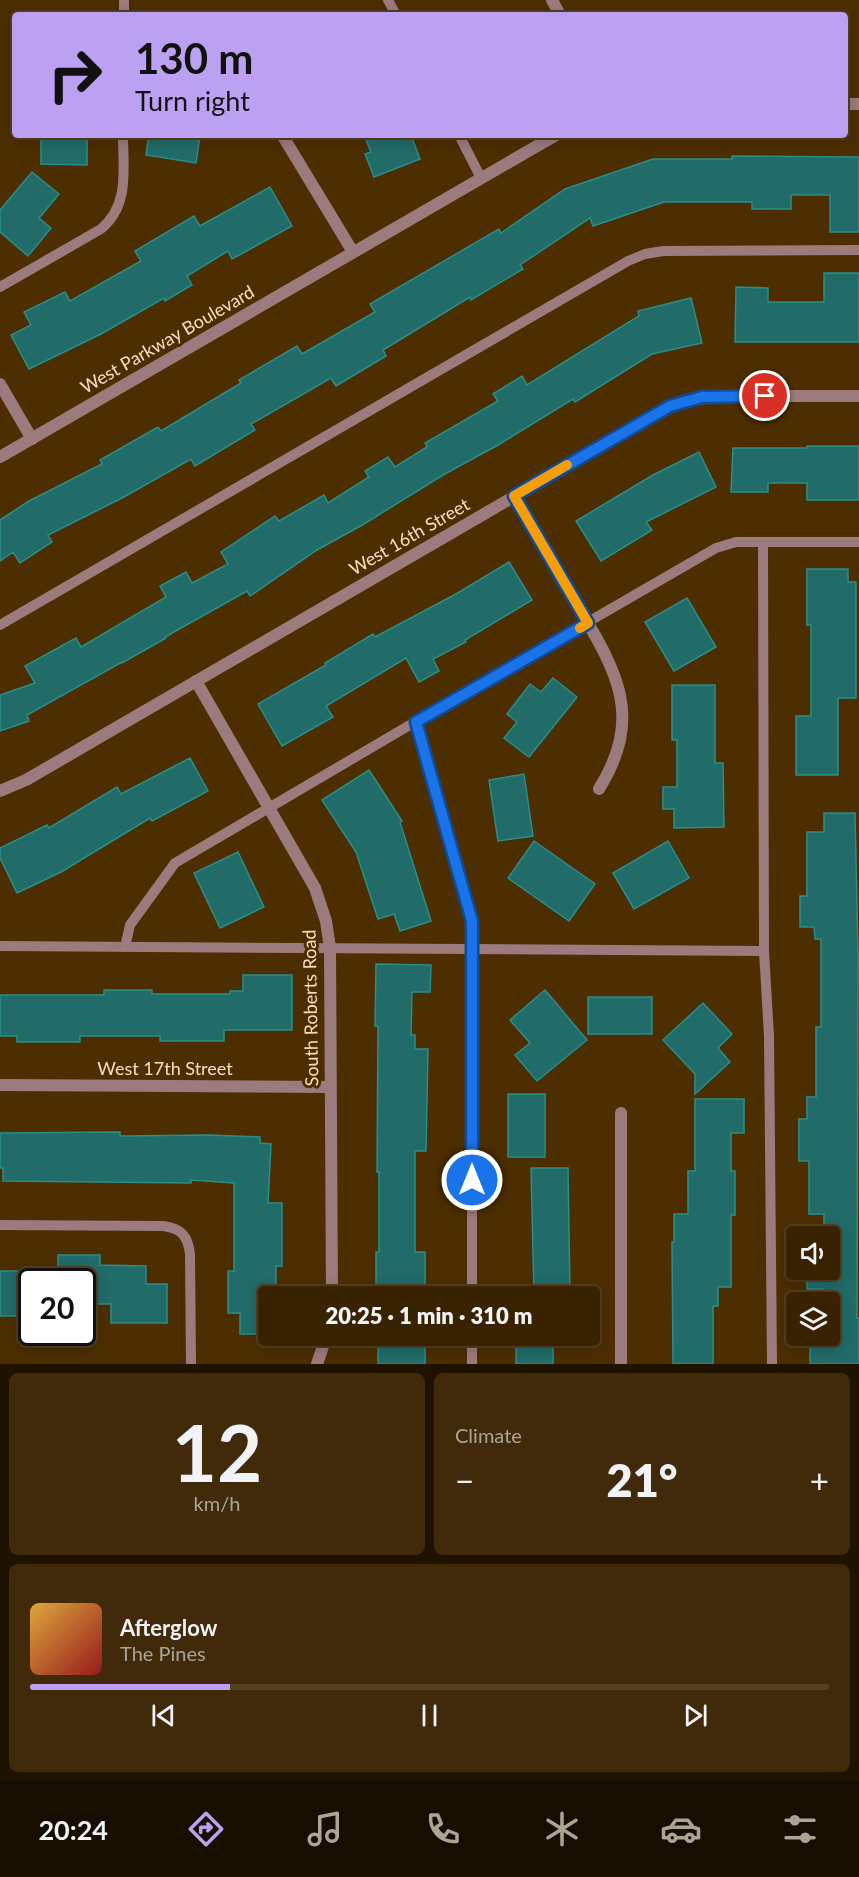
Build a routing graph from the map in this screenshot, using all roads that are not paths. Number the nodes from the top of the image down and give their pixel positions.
1 (123, 138) edge
2 (284, 138) dead end
3 (461, 138) edge
4 (551, 138) edge
5 (481, 177) junction
6 (859, 250) edge
7 (353, 252) junction
8 (0, 287) edge
9 (0, 384) edge
10 (859, 396) edge
11 (32, 439) junction
12 (0, 457) edge
13 (514, 496) junction
14 (763, 542) junction
15 (859, 542) edge
16 (588, 623) junction
17 (0, 625) edge
18 (196, 681) junction
19 (416, 722) junction
20 (598, 789) dead end
21 (0, 791) edge
22 (268, 807) junction
23 (0, 946) edge
24 (125, 947) junction
25 (330, 948) junction
26 (472, 949) junction
27 (764, 951) junction
28 (0, 1085) edge
29 (330, 1087) junction
30 (621, 1113) dead end
31 (0, 1225) edge
32 (332, 1286) edge
33 (472, 1286) edge
34 (323, 1346) edge
35 (472, 1346) edge
36 (192, 1364) edge
37 (317, 1364) edge
38 (472, 1364) edge
39 (621, 1364) edge
40 (772, 1364) edge

1 - 8 lane
2 - 7 street
3 - 5 lane
4 - 5 street, West Parkway Boulevard
5 - 7 street, West Parkway Boulevard
6 - 17 lane
7 - 11 street, West Parkway Boulevard
9 - 11 street
10 - 13 street, West 16th Street
11 - 12 street, West Parkway Boulevard
13 - 16 street
13 - 18 street, West 16th Street
14 - 15 lane
14 - 16 lane
14 - 27 lane
16 - 19 lane
16 - 20 street
18 - 21 street, West 16th Street
18 - 22 street, South Roberts Road
19 - 22 lane
19 - 26 lane
22 - 24 lane
22 - 25 street, South Roberts Road
23 - 24 lane
24 - 25 lane
25 - 26 lane
25 - 29 street, South Roberts Road
26 - 27 lane
26 - 33 lane
27 - 40 lane
28 - 29 street, West 17th Street
29 - 32 street, South Roberts Road
30 - 39 street
31 - 36 lane
34 - 37 street
35 - 38 lane

